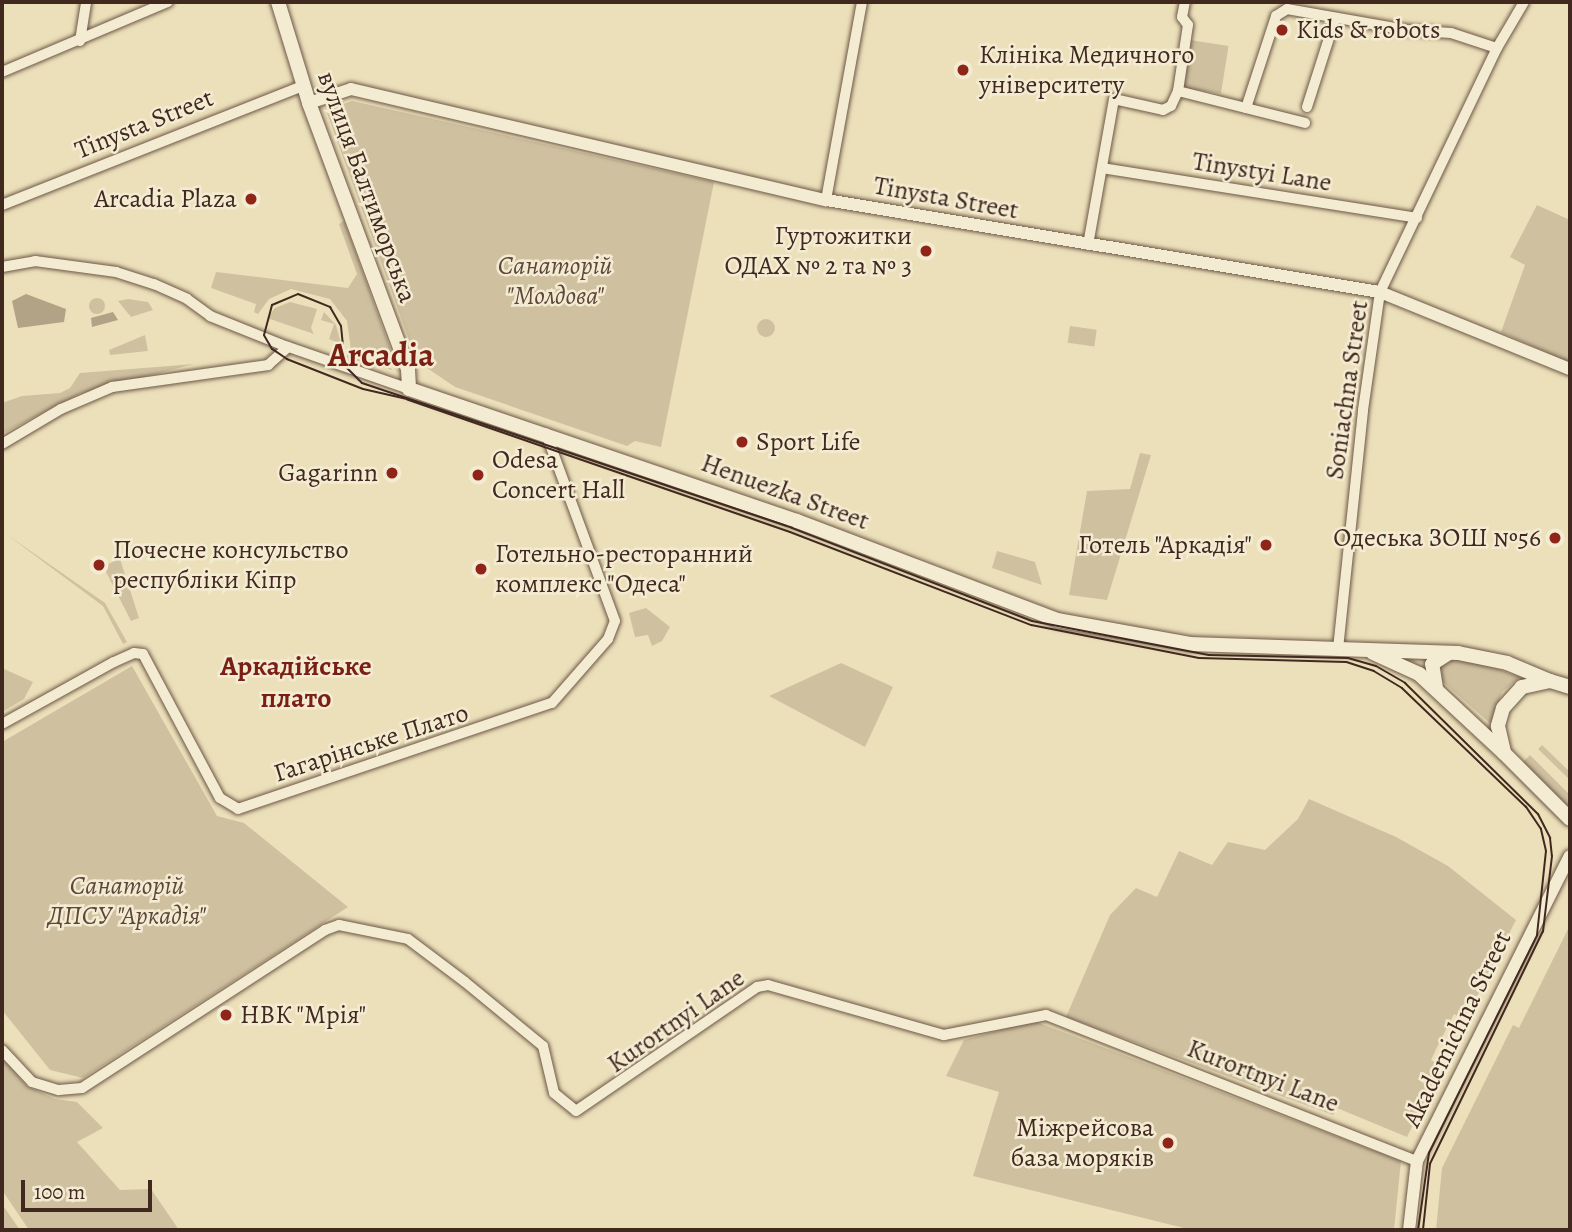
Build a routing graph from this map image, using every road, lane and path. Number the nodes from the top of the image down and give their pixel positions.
1 (86, 2) edge
2 (168, 2) edge
3 (278, 2) edge
4 (862, 2) edge
5 (1185, 2) edge
6 (1524, 2) edge
7 (1335, 19) junction
8 (80, 41) junction
9 (1497, 48) junction
10 (3, 73) edge
11 (303, 86) junction
12 (1178, 91) junction
13 (309, 103) junction
14 (1307, 107) dead end
15 (1247, 108) junction
16 (1305, 123) dead end
17 (1102, 168) junction
18 (827, 200) junction
19 (2, 205) edge
20 (1417, 218) junction
21 (1088, 245) junction
22 (2, 267) edge
23 (1380, 292) junction
24 (284, 346) junction
25 (1570, 369) edge
26 (409, 389) junction
27 (545, 432) junction
28 (2, 444) edge
29 (1338, 649) junction
30 (1358, 650) junction
31 (1458, 653) junction
32 (1550, 681) junction
33 (1570, 687) edge
34 (1436, 689) junction
35 (2, 724) edge
36 (1504, 753) junction
37 (1570, 819) edge
38 (1570, 856) edge
39 (2, 1050) edge
40 (1417, 1161) junction
41 (1409, 1230) edge

1 - 8 street
2 - 8 street
3 - 11 main road, вулиця Балтиморська
4 - 18 street
5 - 12 street
6 - 9 street, Soniachna Street
7 - 9 street
7 - 14 street
7 - 15 street
8 - 10 street
9 - 20 street, Soniachna Street
11 - 13 main road, вулиця Балтиморська
11 - 19 street, Tinysta Street
12 - 15 street
12 - 17 street
13 - 18 street, Tinysta Street
13 - 26 main road, вулиця Балтиморська
15 - 16 street
17 - 20 street, Tinystyi Lane
17 - 21 street
18 - 21 street, Tinysta Street
20 - 23 street, Soniachna Street
21 - 23 street, Tinysta Street
22 - 24 street, Henuezka Street
23 - 25 street, Tinysta Street
23 - 29 street, Soniachna Street
24 - 26 street, Henuezka Street
24 - 28 street
26 - 27 main road, Henuezka Street
27 - 29 main road, Henuezka Street
27 - 35 street, Гагарінське Плато
29 - 30 main road, Henuezka Street
30 - 31 main road, Henuezka Street
30 - 34 main road, Henuezka Street
31 - 32 main road, Henuezka Street
31 - 34 main road
32 - 33 main road, Henuezka Street
32 - 36 main road
34 - 36 main road, Henuezka Street
36 - 37 main road, Henuezka Street
38 - 40 street, Akademichna Street
39 - 40 street, Kurortnyi Lane
40 - 41 street, Akademichna Street

